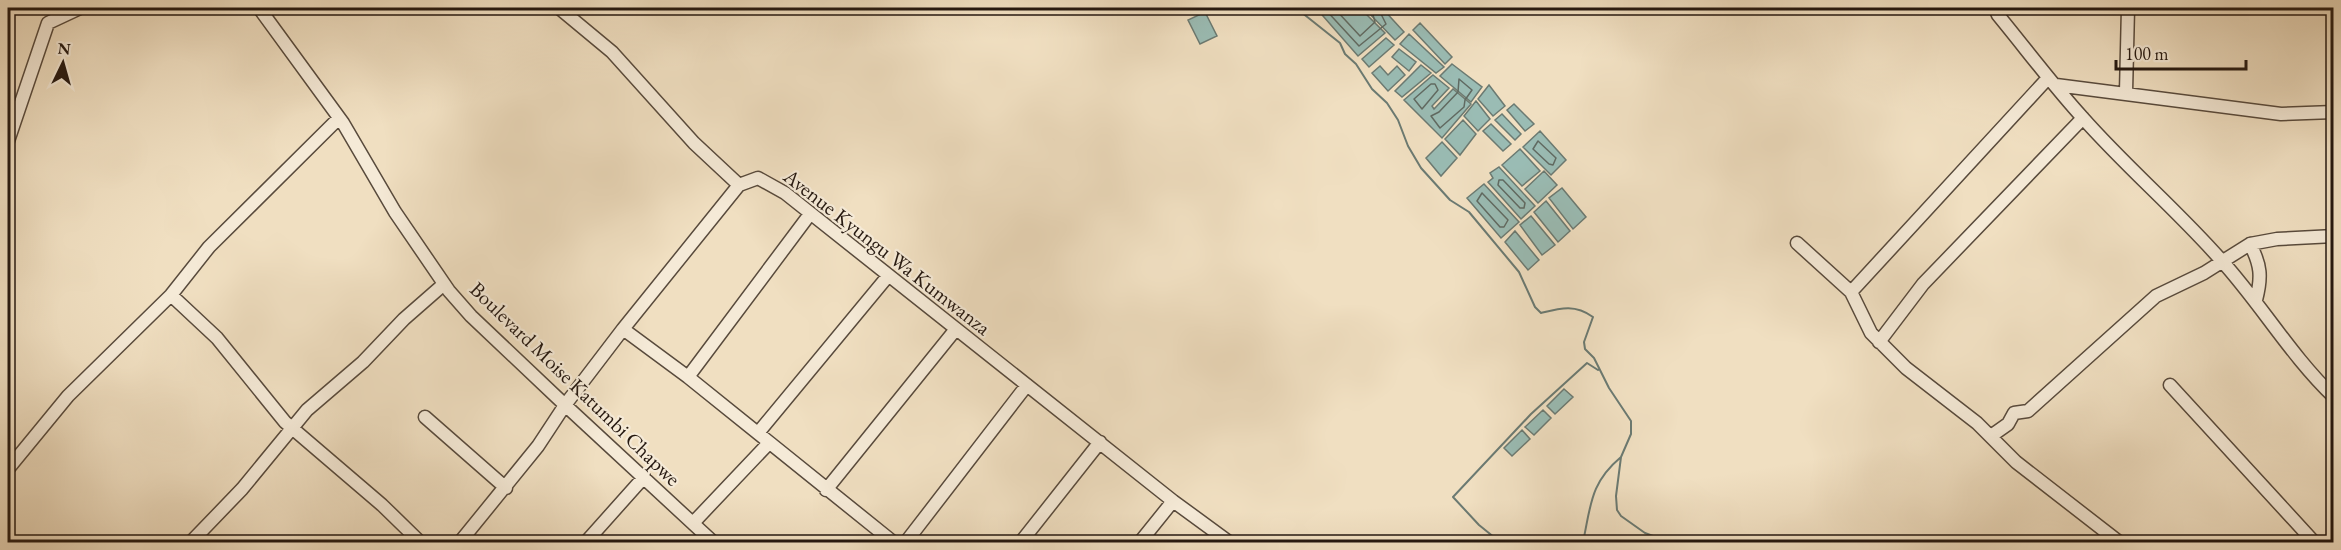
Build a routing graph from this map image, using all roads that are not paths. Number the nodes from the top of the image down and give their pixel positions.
1 (80, 8) edge
2 (259, 8) edge
3 (559, 8) edge
4 (1995, 8) edge
5 (2128, 8) edge
6 (2052, 82) junction
7 (2126, 92) junction
8 (2334, 112) edge
9 (339, 118) junction
10 (2083, 118) junction
11 (8, 141) edge
12 (739, 185) junction
13 (810, 214) junction
14 (2334, 236) edge
15 (1797, 243) dead end
16 (2250, 244) junction
17 (2222, 261) junction
18 (888, 276) junction
19 (444, 284) junction
20 (1851, 292) junction
21 (171, 295) junction
22 (2256, 300) junction
23 (623, 329) junction
24 (956, 329) junction
25 (1879, 342) junction
26 (688, 377) junction
27 (1027, 385) junction
28 (2170, 385) dead end
29 (2334, 397) edge
30 (565, 405) junction
31 (425, 417) dead end
32 (292, 427) junction
33 (758, 433) junction
34 (1991, 436) junction
35 (1100, 442) junction
36 (768, 444) junction
37 (8, 469) edge
38 (644, 477) junction
39 (506, 488) junction
40 (826, 490) junction
41 (1173, 501) junction
42 (693, 523) junction
43 (713, 542) edge
44 (191, 543) edge
45 (420, 543) edge
46 (460, 543) edge
47 (586, 543) edge
48 (892, 543) edge
49 (906, 543) edge
50 (1021, 543) edge
51 (1140, 543) edge
52 (1229, 543) edge
53 (2119, 543) edge
54 (2314, 543) edge

1 - 11 street
2 - 9 street, Boulevard Moise Katumbi Chapwe
3 - 12 street
4 - 6 street
5 - 7 street
6 - 7 street
6 - 10 street
6 - 20 street
7 - 8 street
9 - 19 street, Boulevard Moise Katumbi Chapwe
9 - 21 street
10 - 17 street
10 - 25 street
12 - 13 street, Avenue Kyungu Wa Kumwanza
12 - 23 street
13 - 18 street, Avenue Kyungu Wa Kumwanza
13 - 26 street
14 - 16 street
15 - 20 street
16 - 17 street
16 - 22 street
17 - 22 street
17 - 34 street
18 - 24 street, Avenue Kyungu Wa Kumwanza
18 - 33 street
19 - 30 street, Boulevard Moise Katumbi Chapwe
19 - 32 street
20 - 25 street
21 - 32 street
21 - 37 street
22 - 29 street
23 - 26 street
23 - 30 street
24 - 27 street, Avenue Kyungu Wa Kumwanza
24 - 40 street
25 - 34 street
26 - 33 street
27 - 35 street, Avenue Kyungu Wa Kumwanza
27 - 49 street
28 - 54 street
30 - 38 street, Boulevard Moise Katumbi Chapwe
30 - 39 street
31 - 39 street
32 - 44 street
32 - 45 street
33 - 36 street
34 - 53 street
35 - 41 street, Avenue Kyungu Wa Kumwanza
35 - 50 street
36 - 40 street
36 - 42 street
38 - 42 street, Boulevard Moise Katumbi Chapwe
38 - 47 street
39 - 46 street
40 - 48 street
41 - 51 street
41 - 52 street, Avenue Kyungu Wa Kumwanza
42 - 43 street, Boulevard Moise Katumbi Chapwe

